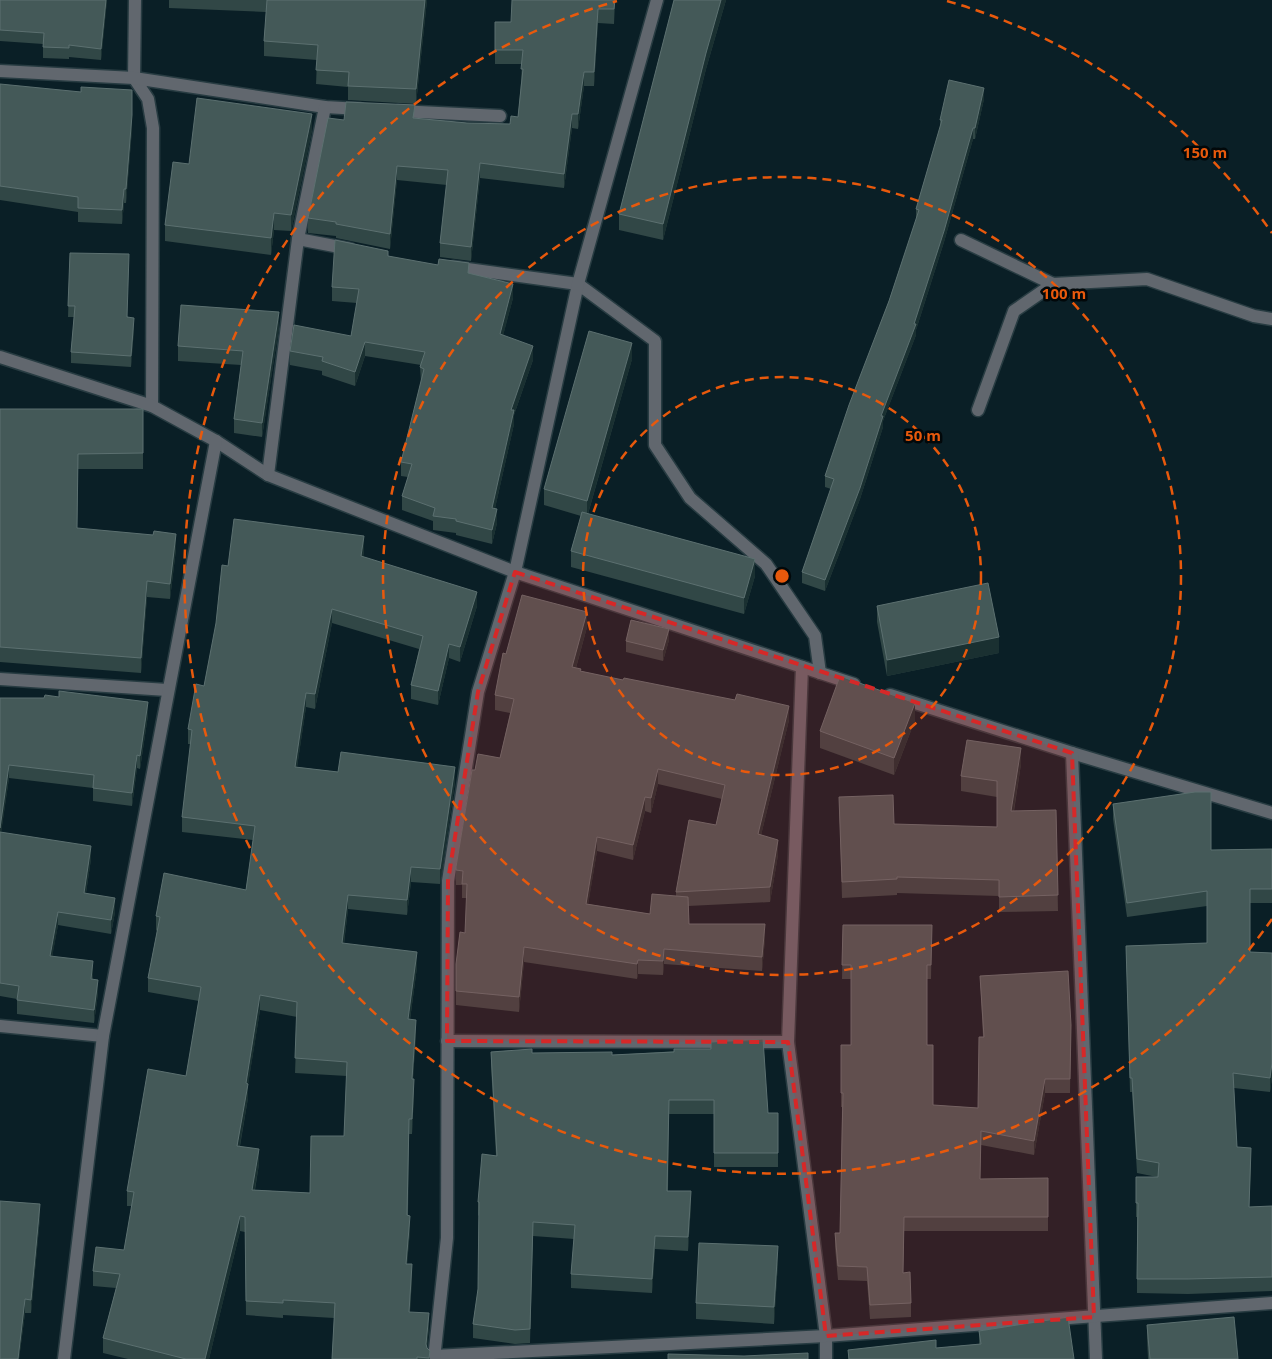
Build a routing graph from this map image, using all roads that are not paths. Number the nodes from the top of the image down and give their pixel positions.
1 (135, 0) edge
2 (656, 0) edge
3 (0, 71) edge
4 (134, 78) junction
5 (324, 107) junction
6 (500, 116) dead end
7 (298, 239) junction
8 (961, 240) dead end
9 (365, 252) edge
10 (441, 265) edge
11 (578, 284) junction
12 (1053, 284) junction
13 (1272, 319) edge
14 (0, 357) edge
15 (152, 406) junction
16 (978, 410) dead end
17 (216, 441) junction
18 (268, 476) junction
19 (514, 572) junction
20 (802, 667) junction
21 (820, 673) junction
22 (0, 679) edge
23 (167, 690) junction
24 (1072, 753) junction
25 (1272, 813) edge
26 (0, 1026) edge
27 (103, 1036) junction
28 (447, 1041) junction
29 (788, 1042) junction
30 (1272, 1303) edge
31 (1094, 1317) junction
32 (826, 1336) junction
33 (585, 1354) edge
34 (434, 1357) edge
35 (64, 1359) edge
36 (826, 1359) edge
37 (1096, 1359) edge

1 - 4 street
2 - 11 street
3 - 4 street
4 - 5 street
4 - 15 street
5 - 6 street
5 - 7 street
7 - 9 street
7 - 18 street
8 - 12 street
10 - 11 street
11 - 19 street
11 - 21 street
12 - 13 street
12 - 16 street
14 - 15 street
15 - 17 street
17 - 18 street
17 - 23 street
18 - 19 street
19 - 20 street
19 - 28 street
20 - 21 street
20 - 29 street
21 - 24 street
22 - 23 street
23 - 27 street
24 - 25 street
24 - 31 street
26 - 27 street
27 - 35 street
28 - 29 street
28 - 34 street
29 - 32 street
30 - 31 street
31 - 32 street
31 - 37 street
32 - 33 street
32 - 36 street
33 - 34 street

